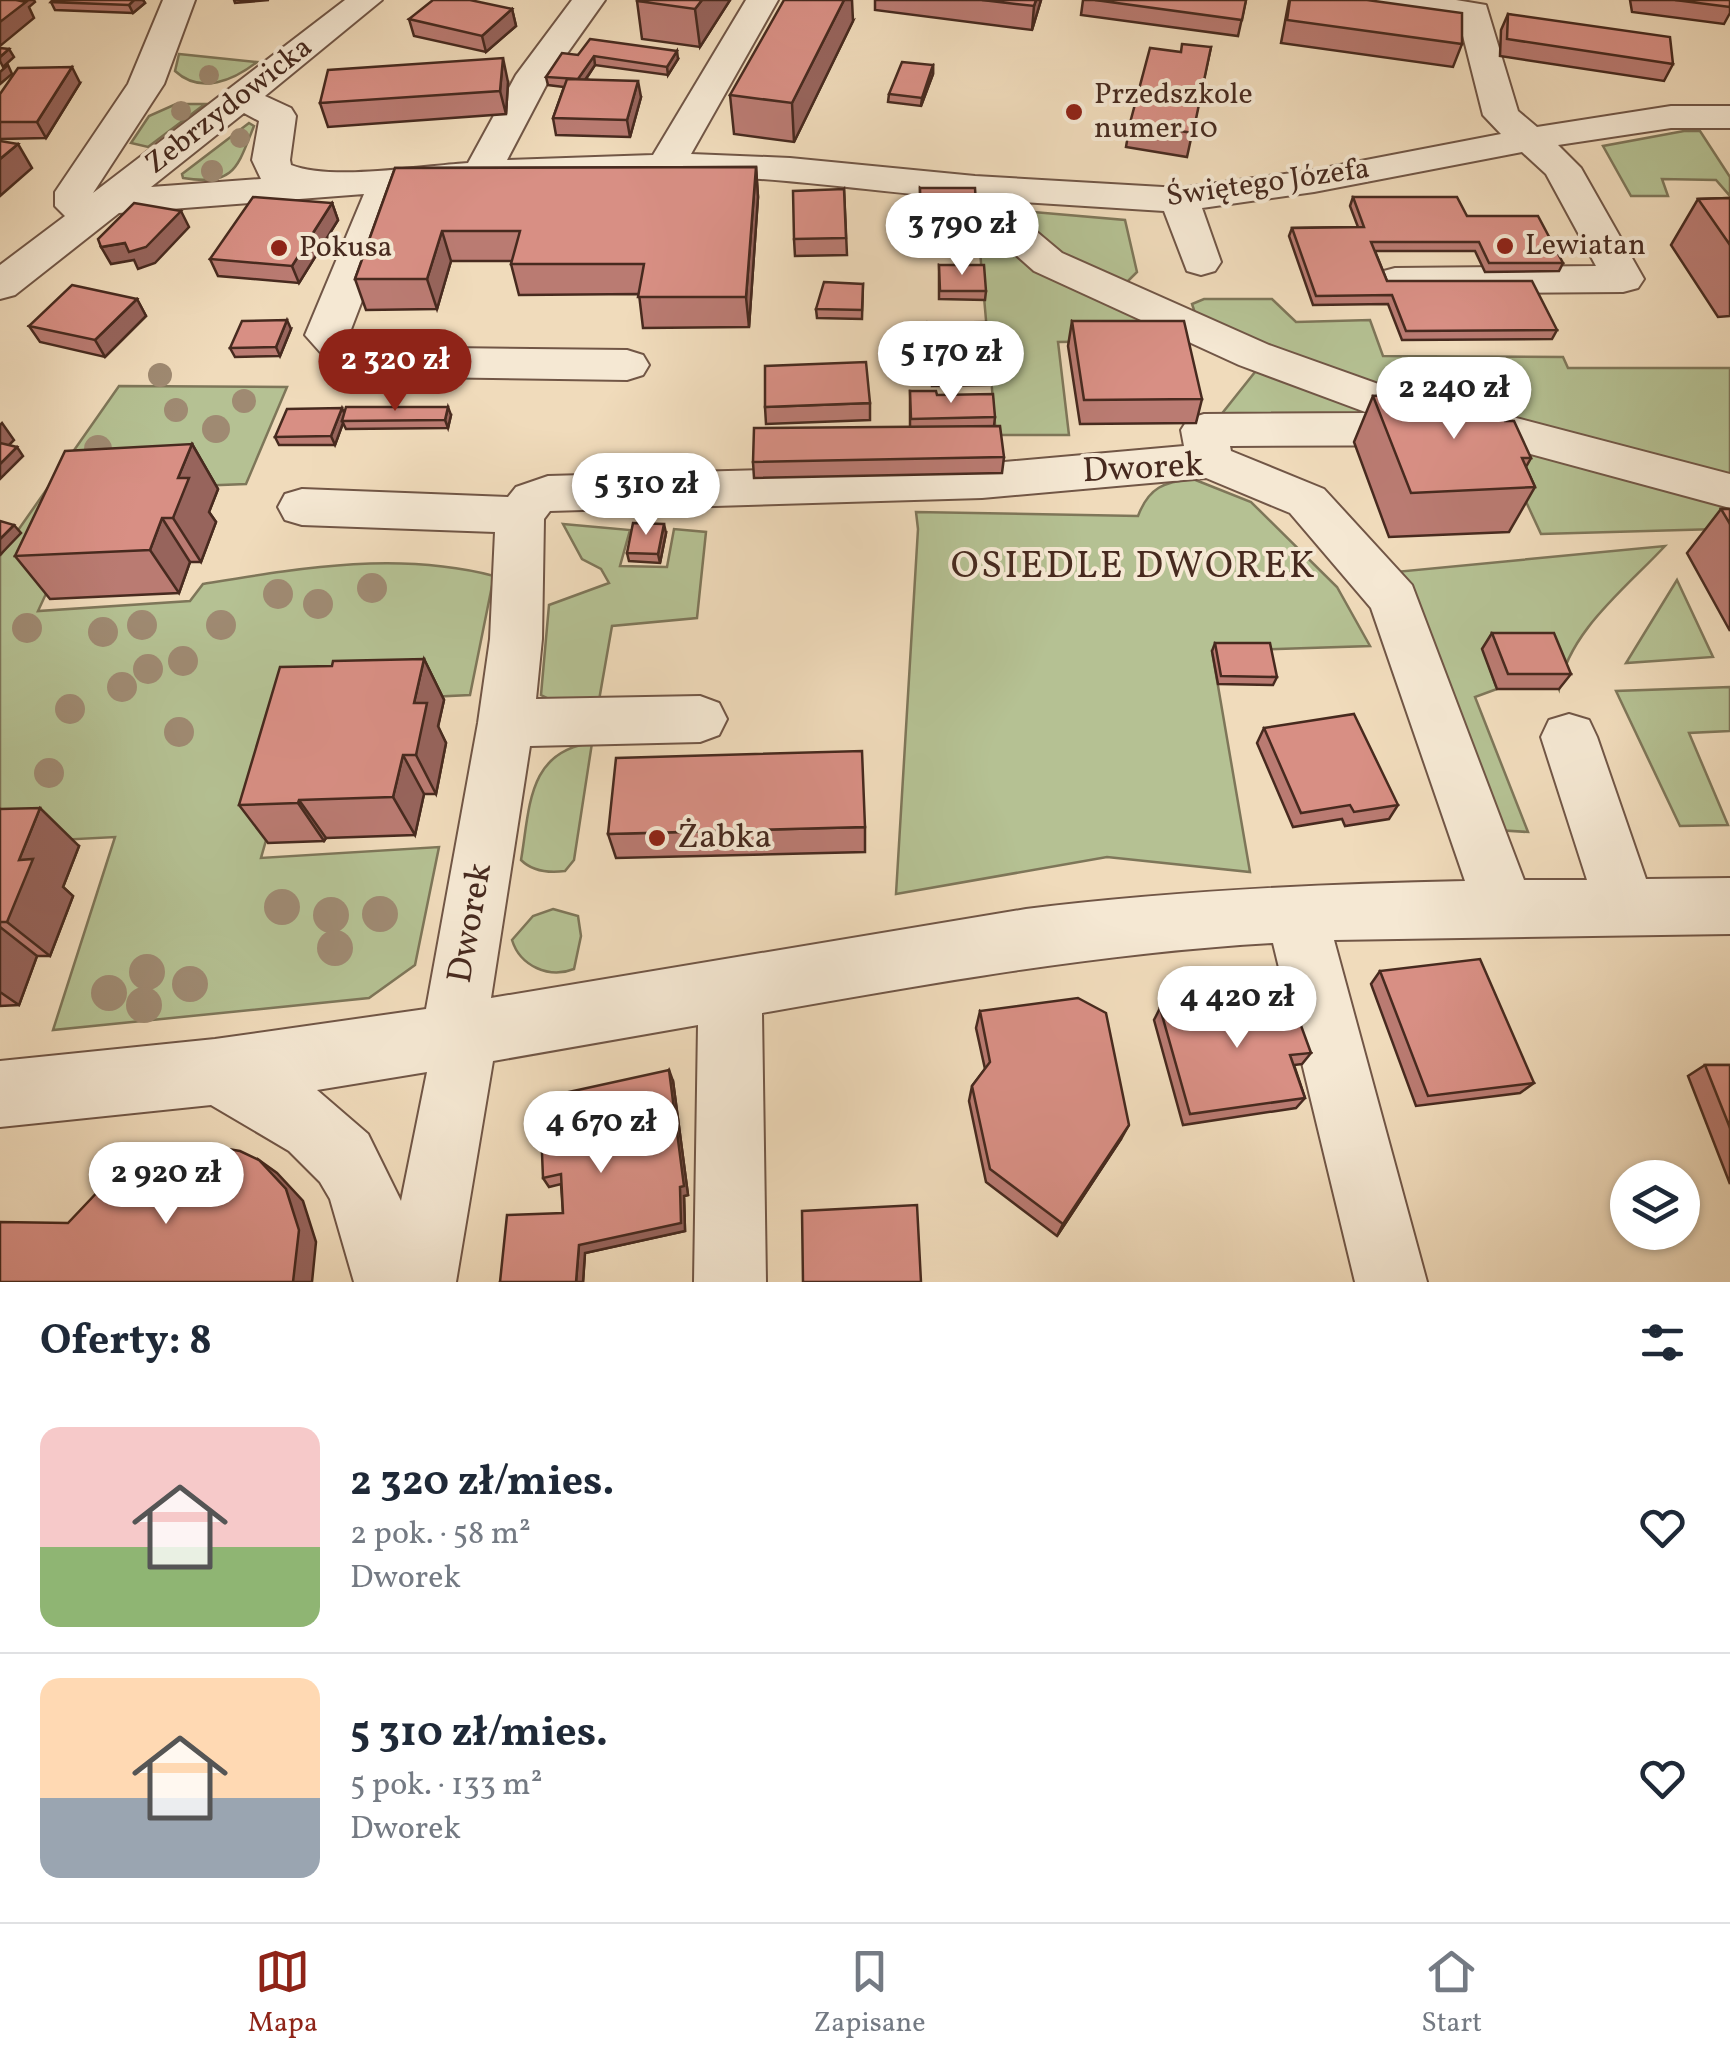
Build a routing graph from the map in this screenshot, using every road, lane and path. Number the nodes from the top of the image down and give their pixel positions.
1 (179, 0) edge
2 (366, 0) edge
3 (589, 0) edge
4 (762, 0) edge
5 (1370, 0) edge
6 (172, 89) junction
7 (243, 96) junction
8 (1728, 106) edge
9 (1529, 140) junction
10 (665, 166) junction
11 (481, 173) junction
12 (390, 179) junction
13 (324, 184) junction
14 (1002, 189) junction
15 (1180, 200) junction
16 (100, 207) junction
17 (1201, 262) dead end
18 (1394, 282) edge
19 (0, 286) edge
20 (627, 364) dead end
21 (1460, 430) junction
22 (1210, 461) junction
23 (1730, 491) edge
24 (302, 507) dead end
25 (520, 515) junction
26 (700, 718) dead end
27 (506, 724) junction
28 (1568, 737) dead end
29 (1730, 906) edge
30 (1626, 908) junction
31 (1505, 910) junction
32 (1296, 913) junction
33 (730, 987) junction
34 (460, 1034) junction
35 (215, 1072) junction
36 (0, 1094) edge
37 (409, 1267) edge
38 (730, 1282) edge
39 (1391, 1282) edge

1 - 6 street
2 - 7 street, Zebrzydowicka
3 - 11 street
4 - 10 street
5 - 9 street
6 - 7 street
6 - 16 street
7 - 13 street, Świętego Józefa
7 - 16 street, Zebrzydowicka
8 - 9 street, Świętego Józefa
9 - 15 street, Świętego Józefa
9 - 18 street
10 - 11 street, Świętego Józefa
10 - 14 street, Świętego Józefa
11 - 12 street, Świętego Józefa
12 - 13 street, Świętego Józefa
12 - 20 street
13 - 16 street, Świętego Józefa
14 - 15 street, Świętego Józefa
14 - 21 street
15 - 17 street
16 - 19 street, Zebrzydowicka
21 - 22 street
21 - 23 street
22 - 25 street, Dworek
22 - 31 street, Dworek
24 - 25 street, Dworek
25 - 27 street, Dworek
26 - 27 street
27 - 34 street, Dworek
28 - 30 street
29 - 30 street, Dworek
30 - 31 street, Dworek
31 - 32 street, Dworek
32 - 33 street, Dworek
32 - 39 street
33 - 34 street, Dworek
33 - 38 street
34 - 35 street, Dworek
34 - 37 street
35 - 36 street, Dworek
35 - 37 street

